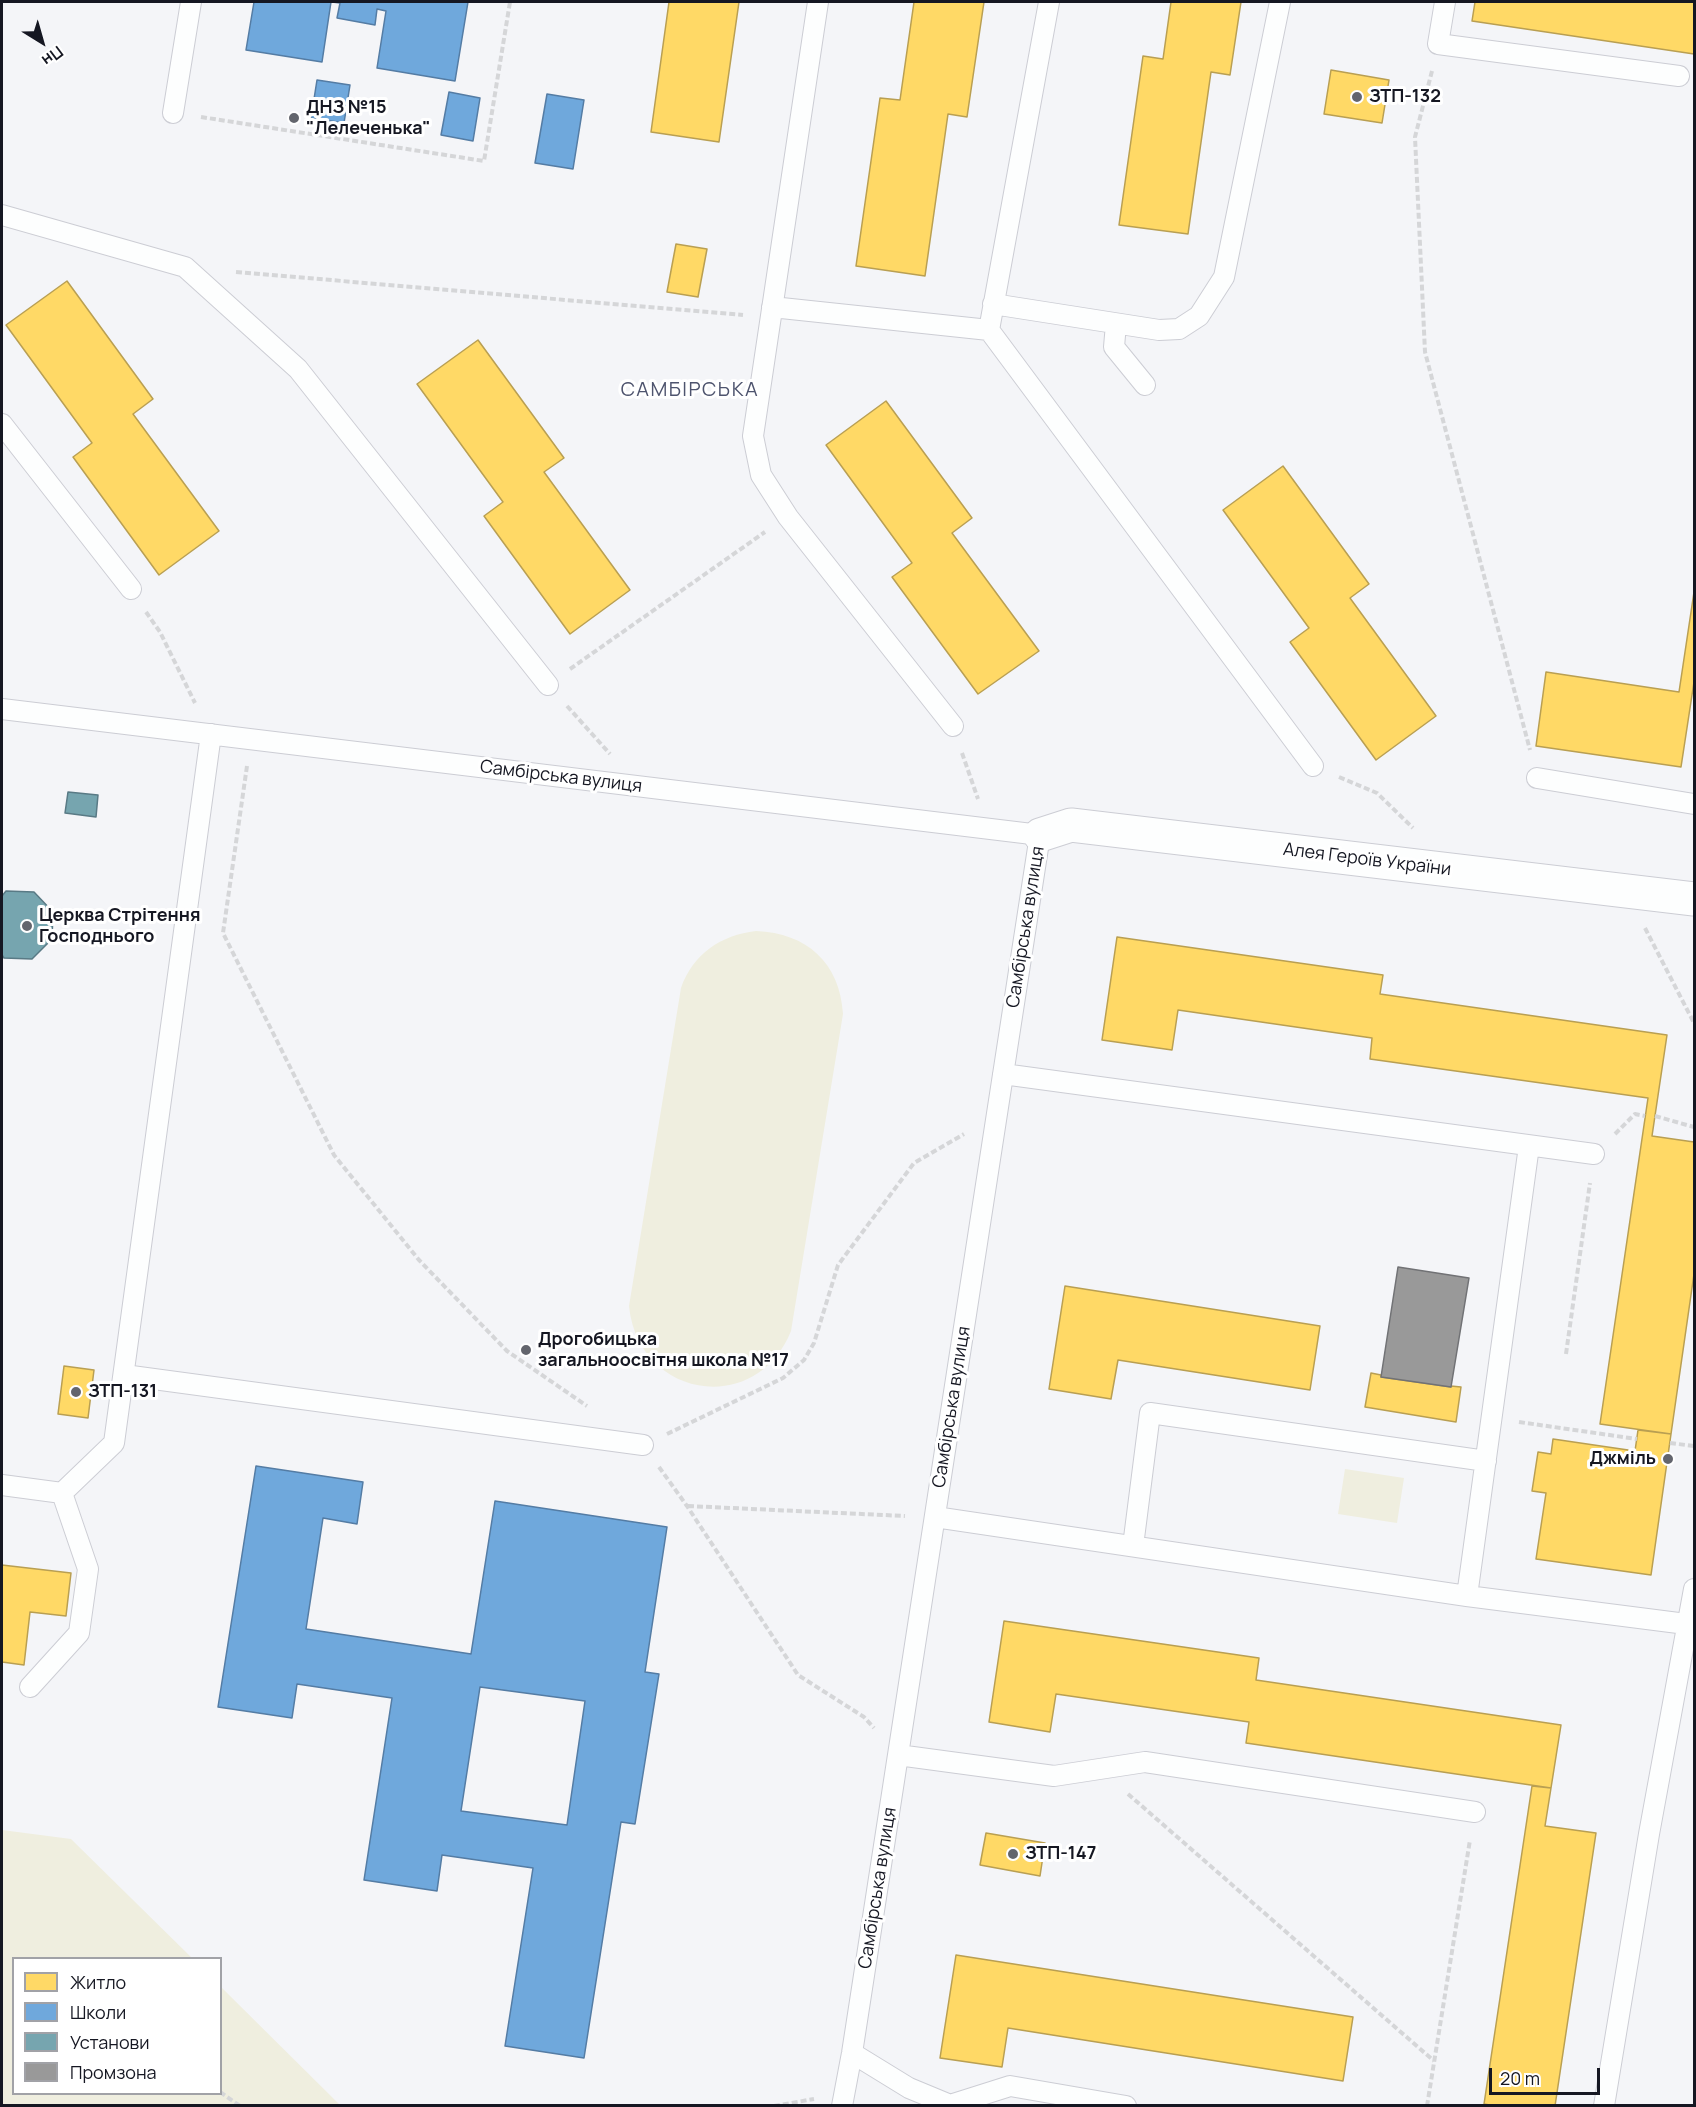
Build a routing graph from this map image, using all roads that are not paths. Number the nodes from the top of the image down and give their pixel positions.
1 (191, 2) edge
2 (818, 2) edge
3 (1049, 2) edge
4 (1281, 2) edge
5 (1444, 2) edge
6 (1679, 76) dead end
7 (173, 112) road end
8 (2, 215) edge
9 (993, 304) junction
10 (771, 312) junction
11 (1116, 324) junction
12 (989, 330) junction
13 (1145, 385) dead end
14 (2, 424) edge
15 (131, 589) road end
16 (548, 685) road end
17 (2, 709) edge
18 (952, 726) road end
19 (211, 734) junction
20 (1313, 766) road end
21 (1538, 778) road end
22 (1695, 804) edge
23 (1040, 835) junction
24 (1695, 898) edge
25 (1003, 1074) junction
26 (1529, 1146) junction
27 (1594, 1154) road end
28 (124, 1375) junction
29 (643, 1446) road end
30 (1486, 1461) junction
31 (2, 1485) edge
32 (62, 1494) junction
33 (935, 1517) junction
34 (1133, 1546) junction
35 (1695, 1589) edge
36 (1467, 1596) junction
37 (1692, 1624) edge
38 (30, 1687) dead end
39 (898, 1755) junction
40 (1475, 1812) road end
41 (852, 2053) junction
42 (843, 2100) edge
43 (950, 2105) edge
44 (1126, 2106) edge
45 (1604, 2106) edge

1 - 7 lane
2 - 10 lane
3 - 9 lane
4 - 11 lane
5 - 6 lane
8 - 16 lane
9 - 11 lane
9 - 12 lane
10 - 12 lane
10 - 18 lane
11 - 13 lane
12 - 20 lane
14 - 15 lane
17 - 19 lane, Самбірська вулиця
19 - 23 lane, Самбірська вулиця
19 - 28 lane
21 - 22 lane
23 - 24 street, Алея Героїв України
23 - 25 lane, Самбірська вулиця
25 - 26 lane
25 - 33 lane, Самбірська вулиця
26 - 27 lane
26 - 30 lane
28 - 29 lane
28 - 32 lane
30 - 34 lane
30 - 36 lane
31 - 32 lane
32 - 38 lane
33 - 34 lane
33 - 39 lane, Самбірська вулиця
34 - 36 lane
35 - 37 lane
36 - 37 lane
37 - 45 lane
39 - 40 lane
39 - 41 lane, Самбірська вулиця
41 - 42 lane, Самбірська вулиця
41 - 43 lane
43 - 44 lane

